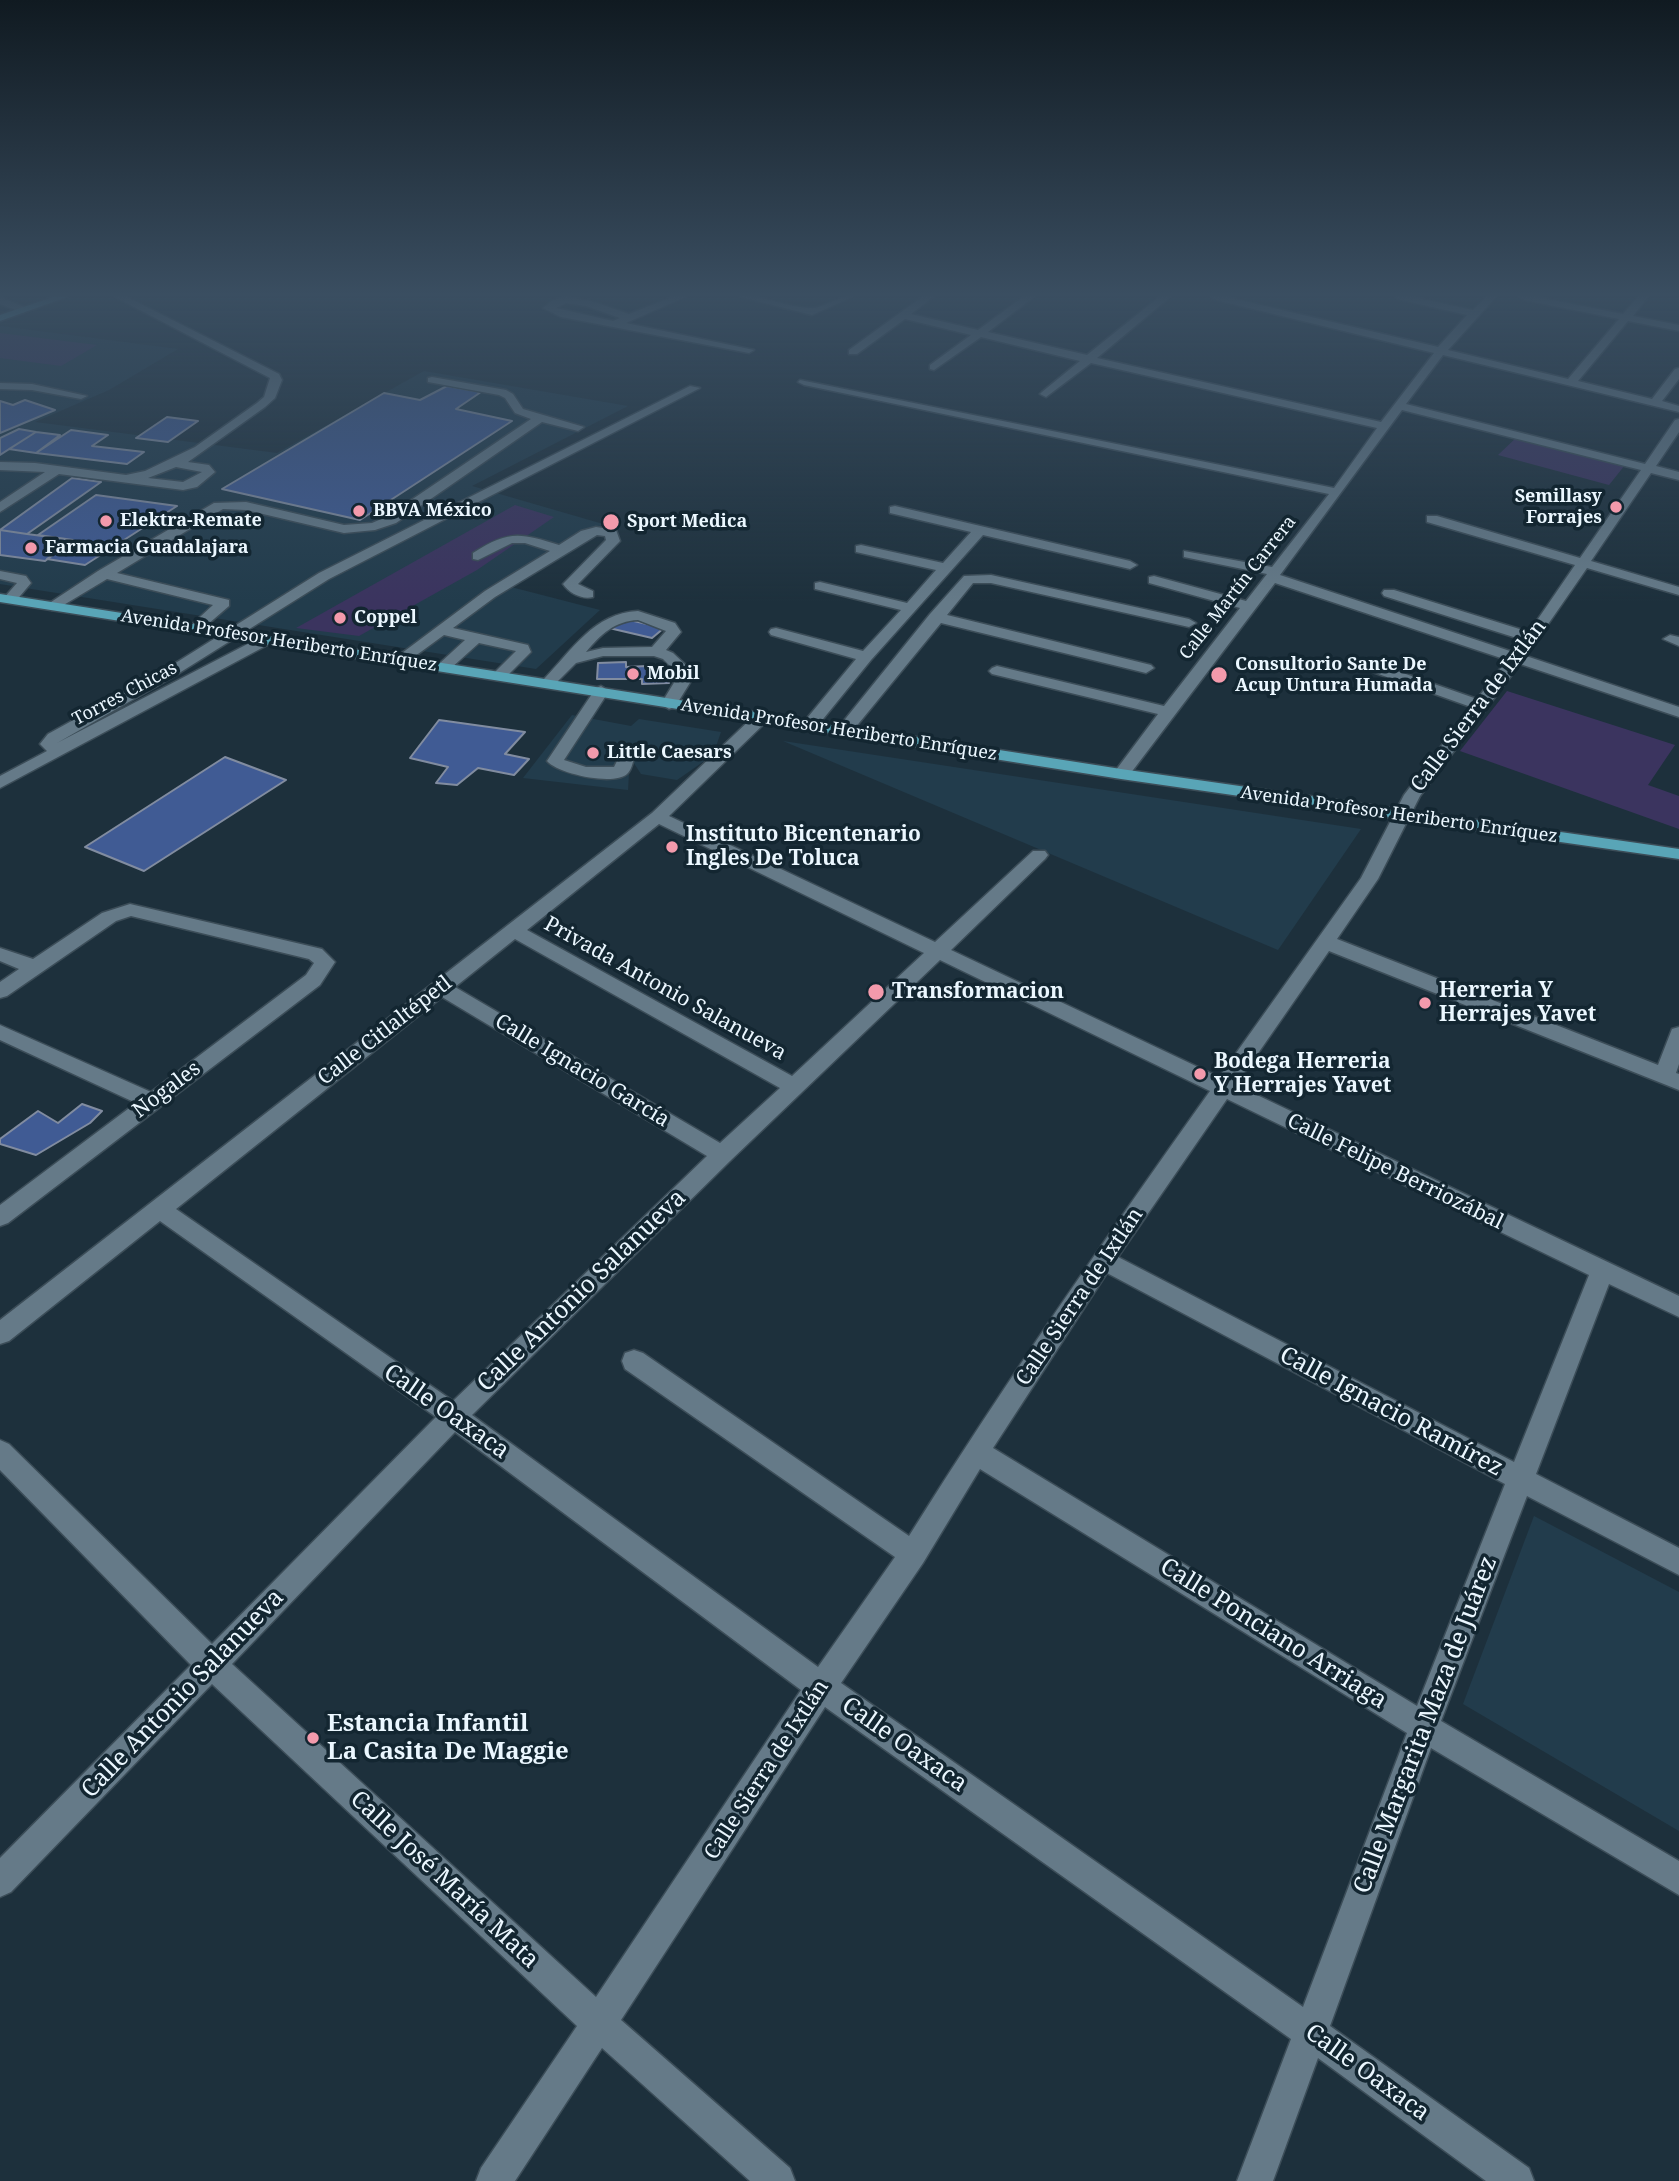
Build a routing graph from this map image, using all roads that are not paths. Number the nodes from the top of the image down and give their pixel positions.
1 (268, 399) edge
2 (511, 399) edge
3 (673, 399) edge
4 (885, 399) edge
5 (1263, 399) edge
6 (1406, 399) edge
7 (1637, 399) edge
8 (1658, 399) edge
9 (1655, 403) junction
10 (1401, 406) junction
11 (1679, 409) edge
12 (540, 418) junction
13 (1679, 423) edge
14 (1385, 426) junction
15 (578, 427) dead end
16 (1662, 447) junction
17 (1679, 451) edge
18 (178, 464) junction
19 (0, 466) edge
20 (17, 467) junction
21 (1648, 468) junction
22 (56, 470) junction
23 (1679, 476) edge
24 (0, 478) edge
25 (129, 478) junction
26 (1338, 492) junction
27 (0, 508) edge
28 (895, 510) dead end
29 (1432, 519) dead end
30 (981, 529) junction
31 (861, 549) dead end
32 (562, 550) junction
33 (1189, 554) dead end
34 (478, 556) dead end
35 (1584, 563) junction
36 (1130, 565) dead end
37 (945, 568) junction
38 (103, 574) junction
39 (0, 575) edge
40 (1274, 575) junction
41 (1154, 580) dead end
42 (820, 586) dead end
43 (1679, 591) edge
44 (1389, 593) dead end
45 (588, 594) dead end
46 (5, 598) edge
47 (52, 606) junction
48 (1248, 606) junction
49 (912, 608) junction
50 (936, 617) junction
51 (1189, 623) dead end
52 (195, 628) junction
53 (441, 629) junction
54 (776, 632) dead end
55 (232, 633) junction
56 (476, 637) junction
57 (1532, 638) junction
58 (268, 639) junction
59 (656, 651) junction
60 (866, 657) junction
61 (402, 659) junction
62 (1516, 659) junction
63 (571, 660) junction
64 (445, 666) junction
65 (1146, 668) dead end
66 (1375, 668) dead end
67 (997, 671) dead end
68 (500, 675) junction
69 (549, 682) junction
70 (601, 691) junction
71 (669, 704) junction
72 (1480, 705) junction
73 (1167, 711) junction
74 (1679, 712) edge
75 (761, 718) junction
76 (809, 726) junction
77 (844, 731) junction
78 (58, 751) junction
79 (626, 758) dead end
80 (1121, 775) junction
81 (0, 783) edge
82 (1401, 815) junction
83 (658, 817) junction
84 (1679, 854) edge
85 (1039, 855) dead end
86 (513, 930) junction
87 (1325, 942) junction
88 (939, 951) junction
89 (0, 954) edge
90 (34, 967) junction
91 (441, 987) junction
92 (0, 991) edge
93 (0, 1032) edge
94 (1679, 1034) edge
95 (1672, 1079) edge
96 (794, 1087) junction
97 (1222, 1089) junction
98 (152, 1101) junction
99 (722, 1156) junction
100 (159, 1209) junction
101 (0, 1217) edge
102 (1103, 1260) junction
103 (1602, 1271) junction
104 (1679, 1307) edge
105 (0, 1334) edge
106 (634, 1361) dead end
107 (454, 1416) junction
108 (0, 1452) edge
109 (976, 1452) junction
110 (1521, 1480) junction
111 (914, 1554) junction
112 (1679, 1562) edge
113 (212, 1665) junction
114 (821, 1686) junction
115 (1424, 1727) junction
116 (1679, 1880) edge
117 (0, 1881) edge
118 (600, 2024) junction
119 (1310, 2032) junction
120 (494, 2181) edge
121 (777, 2181) edge
122 (1255, 2181) edge
123 (1516, 2181) edge

1 - 18 street
2 - 12 street
3 - 55 street
4 - 26 street
5 - 14 street
6 - 10 street, Calle Martín Carrera
7 - 9 street
8 - 9 street
9 - 11 street
10 - 14 street, Calle Martín Carrera
10 - 21 street
12 - 15 street
12 - 38 street
13 - 16 street, Calle Sierra de Ixtlán
14 - 26 street, Calle Martín Carrera
16 - 17 street
16 - 21 street, Calle Sierra de Ixtlán
18 - 25 street
18 - 25 street
19 - 20 street
20 - 22 street
20 - 24 street
21 - 23 street
21 - 35 street, Calle Sierra de Ixtlán
22 - 25 street
22 - 27 street
26 - 40 street, Calle Martín Carrera
28 - 30 street
29 - 35 street
30 - 36 street
30 - 37 street
31 - 37 street
32 - 34 street
32 - 45 street
32 - 53 street
33 - 40 street
35 - 43 street
35 - 57 street, Calle Sierra de Ixtlán
37 - 49 street
38 - 47 street
38 - 52 street
39 - 46 street
40 - 48 street, Calle Martín Carrera
40 - 62 street
41 - 48 street
42 - 49 street
44 - 57 street
46 - 47 main road, Avenida Profesor Heriberto Enríquez
47 - 52 main road, Avenida Profesor Heriberto Enríquez
48 - 73 street, Calle Martín Carrera
49 - 60 street
50 - 51 street
50 - 65 street
50 - 77 street
52 - 55 main road, Avenida Profesor Heriberto Enríquez
53 - 56 street
53 - 61 street
54 - 60 street
55 - 58 main road, Avenida Profesor Heriberto Enríquez
55 - 78 street
56 - 64 street
56 - 68 street
57 - 62 street, Calle Sierra de Ixtlán
58 - 61 main road, Avenida Profesor Heriberto Enríquez
58 - 78 street, Torres Chicas
59 - 63 street
59 - 63 street
59 - 71 street
60 - 76 street
61 - 64 main road, Avenida Profesor Heriberto Enríquez
62 - 72 street, Calle Sierra de Ixtlán
62 - 74 street
63 - 69 street
64 - 68 main road, Avenida Profesor Heriberto Enríquez
66 - 72 street
67 - 73 street
68 - 69 main road, Avenida Profesor Heriberto Enríquez
69 - 70 main road, Avenida Profesor Heriberto Enríquez
70 - 71 main road, Avenida Profesor Heriberto Enríquez
70 - 79 street
71 - 75 main road, Avenida Profesor Heriberto Enríquez
72 - 82 street, Calle Sierra de Ixtlán
73 - 80 street, Calle Martín Carrera
75 - 76 main road, Avenida Profesor Heriberto Enríquez
75 - 83 street, Calle Citlaltépetl
76 - 77 main road, Avenida Profesor Heriberto Enríquez
77 - 80 main road, Avenida Profesor Heriberto Enríquez
78 - 81 street, Torres Chicas
80 - 82 main road, Avenida Profesor Heriberto Enríquez
82 - 84 main road, Avenida Profesor Heriberto Enríquez
82 - 87 street, Calle Sierra de Ixtlán
83 - 86 street, Calle Citlaltépetl
83 - 88 street, Calle Felipe Berriozábal
85 - 88 street
86 - 91 street, Calle Citlaltépetl
86 - 96 street, Privada Antonio Salanueva
87 - 95 street
87 - 97 street, Calle Sierra de Ixtlán
88 - 96 street, Calle Antonio Salanueva
88 - 97 street, Calle Felipe Berriozábal
89 - 90 street
90 - 92 street
90 - 98 street, Nogales
91 - 99 street, Calle Ignacio García
91 - 100 street, Calle Citlaltépetl
93 - 98 street
94 - 95 street
96 - 99 street, Calle Antonio Salanueva
97 - 102 street, Calle Sierra de Ixtlán
97 - 103 street, Calle Felipe Berriozábal
98 - 101 street, Nogales
99 - 107 street, Calle Antonio Salanueva
100 - 105 street, Calle Citlaltépetl
100 - 107 street, Calle Oaxaca
102 - 109 street, Calle Sierra de Ixtlán
102 - 110 street, Calle Ignacio Ramírez
103 - 104 street, Calle Felipe Berriozábal
103 - 110 street, Calle Margarita Maza de Juárez
106 - 111 street
107 - 113 street, Calle Antonio Salanueva
107 - 114 street, Calle Oaxaca
108 - 113 street, Calle José María Mata
109 - 111 street, Calle Sierra de Ixtlán
109 - 115 street, Calle Ponciano Arriaga
110 - 112 street, Calle Ignacio Ramírez
110 - 115 street, Calle Margarita Maza de Juárez
111 - 114 street, Calle Sierra de Ixtlán
113 - 117 street, Calle Antonio Salanueva
113 - 118 street, Calle José María Mata
114 - 118 street, Calle Sierra de Ixtlán
114 - 119 street, Calle Oaxaca
115 - 116 street, Calle Ponciano Arriaga
115 - 119 street, Calle Margarita Maza de Juárez
118 - 120 street, Calle Sierra de Ixtlán
118 - 121 street, Calle José María Mata
119 - 122 street, Calle Margarita Maza de Juárez
119 - 123 street, Calle Oaxaca

